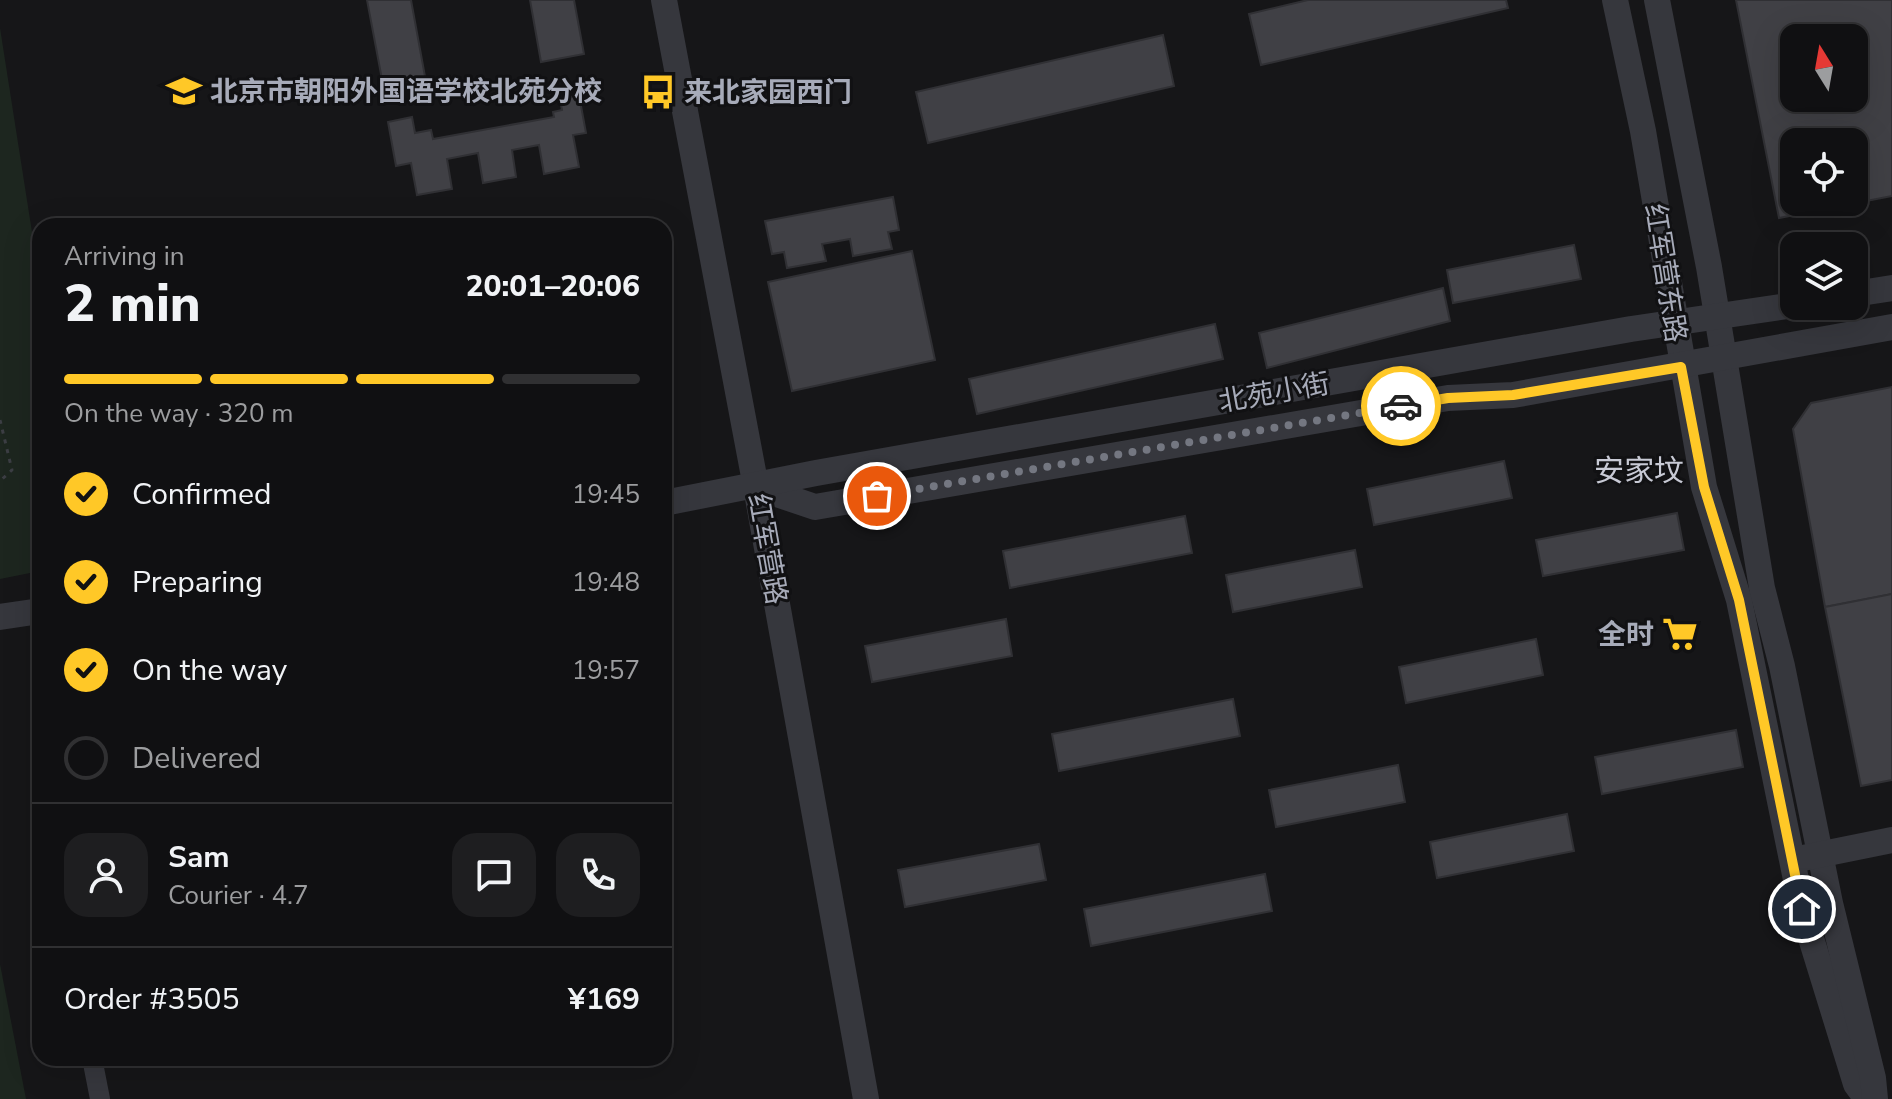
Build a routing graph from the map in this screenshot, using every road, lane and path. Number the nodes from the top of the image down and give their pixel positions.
1 (664, 0) edge
2 (1615, 0) edge
3 (1657, 0) edge
4 (1892, 288) edge
5 (1868, 292) edge
6 (1780, 307) edge
7 (1716, 318) junction
8 (1674, 323) junction
9 (1892, 327) edge
10 (1723, 360) junction
11 (1681, 367) junction
12 (0, 420) edge
13 (0, 481) edge
14 (756, 487) junction
15 (672, 502) edge
16 (32, 612) edge
17 (0, 617) edge
18 (1892, 840) edge
19 (1821, 854) junction
20 (1792, 860) junction
21 (94, 1066) edge
22 (100, 1099) edge
23 (866, 1099) edge
24 (1867, 1099) edge
25 (1875, 1099) edge

1 - 14 street, 红军营路
2 - 8 street, 红军营东路
3 - 7 street, 红军营东路
4 - 5 street
6 - 7 street, 北苑小街
7 - 8 street, 北苑小街
7 - 10 street, 红军营东路
8 - 11 street, 红军营东路
8 - 14 street, 北苑小街
9 - 10 street, 北苑小街
10 - 11 street, 北苑小街
10 - 19 street, 红军营东路
11 - 14 street, 北苑小街
11 - 20 street, 红军营东路
12 - 13 path
14 - 15 street, 北苑小街
14 - 23 street, 红军营路
16 - 17 street
18 - 19 street
19 - 20 street
19 - 25 street, 红军营东路
20 - 24 street, 红军营东路
21 - 22 street

